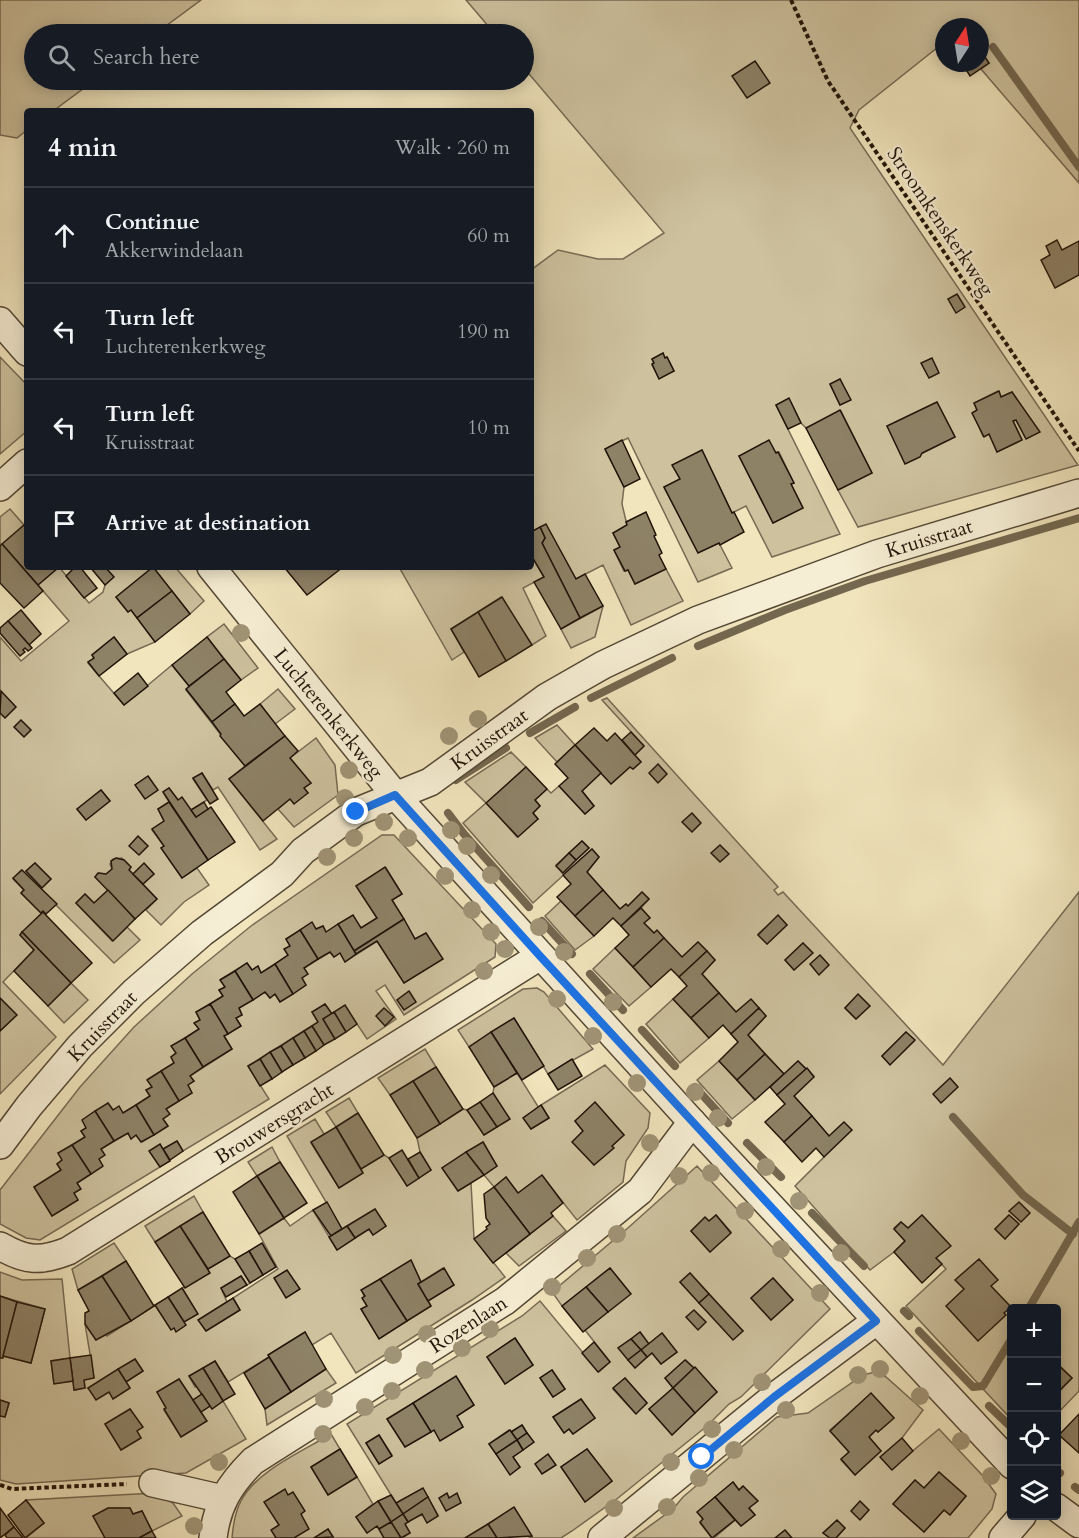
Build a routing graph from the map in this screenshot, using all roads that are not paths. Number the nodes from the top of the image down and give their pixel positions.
1 (0, 321) edge
2 (24, 349) edge
3 (24, 466) edge
4 (0, 487) edge
5 (1079, 493) edge
6 (213, 570) edge
7 (395, 795) junction
8 (540, 956) junction
9 (692, 1122) junction
10 (0, 1145) edge
11 (0, 1246) edge
12 (876, 1321) junction
13 (1007, 1462) edge
14 (153, 1483) road end
15 (223, 1499) junction
16 (1061, 1511) edge
17 (1018, 1520) edge
18 (1079, 1524) edge
19 (213, 1538) edge
20 (602, 1538) edge
21 (1003, 1538) edge

1 - 2 street
3 - 4 street
5 - 7 street, Kruisstraat
6 - 7 street, Luchterenkerkweg
7 - 8 street, Luchterenkerkweg
7 - 10 street, Kruisstraat
8 - 9 street, Luchterenkerkweg
8 - 11 street, Brouwersgracht
9 - 12 street, Luchterenkerkweg
9 - 15 street, Rozenlaan
12 - 13 street, Luchterenkerkweg
12 - 20 street
14 - 15 street
15 - 19 street, Rozenlaan
16 - 18 street
17 - 21 street

